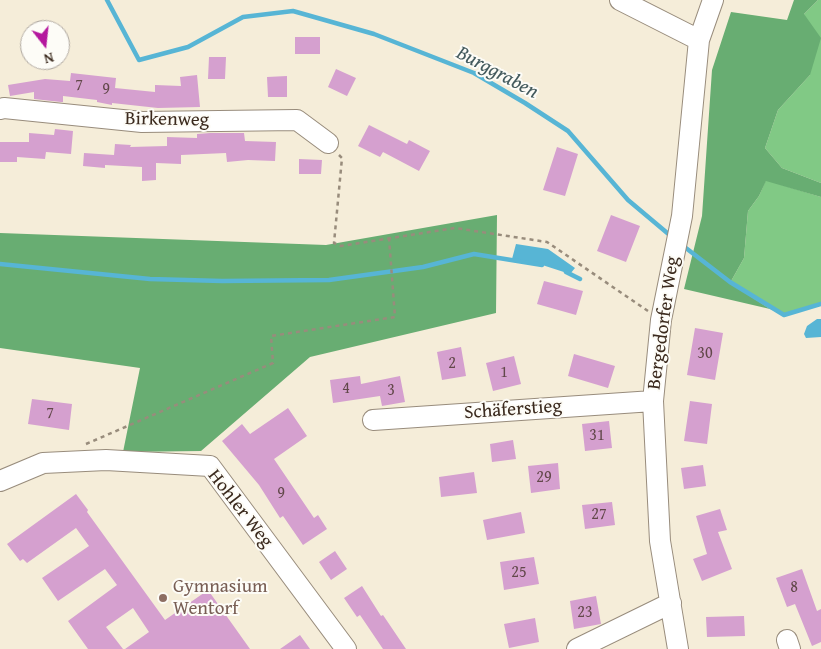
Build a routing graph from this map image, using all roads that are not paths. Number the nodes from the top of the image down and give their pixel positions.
1 (620, 0) edge
2 (713, 0) edge
3 (699, 40) junction
4 (0, 109) edge
5 (328, 143) road end
6 (653, 401) junction
7 (373, 420) dead end
8 (0, 481) edge
9 (671, 603) junction
10 (346, 649) edge
11 (577, 649) edge
12 (678, 649) edge

1 - 3 street
2 - 3 street, Bergedorfer Weg
3 - 6 street, Bergedorfer Weg
4 - 5 street, Birkenweg
6 - 7 street, Schäferstieg
6 - 9 street, Bergedorfer Weg
8 - 10 street, Hohler Weg
9 - 11 street
9 - 12 street, Bergedorfer Weg

